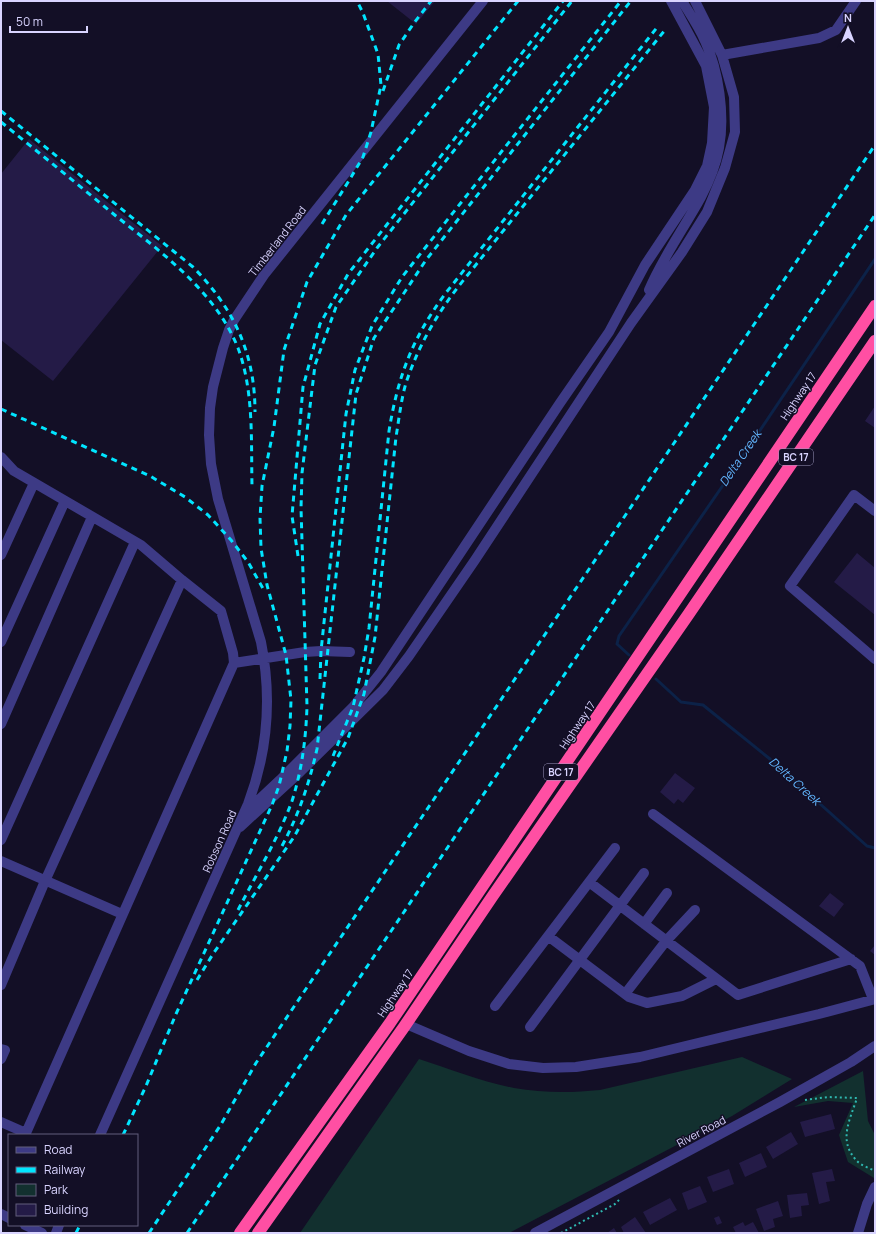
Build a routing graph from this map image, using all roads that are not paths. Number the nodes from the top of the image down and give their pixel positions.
1 (483, 1) edge
2 (671, 1) edge
3 (682, 1) edge
4 (695, 1) edge
5 (856, 1) edge
6 (722, 55) junction
7 (875, 306) edge
8 (642, 308) junction
9 (875, 341) edge
10 (1, 458) edge
11 (34, 483) junction
12 (65, 502) junction
13 (875, 511) edge
14 (92, 517) junction
15 (231, 540) joint
16 (135, 542) junction
17 (1, 555) edge
18 (182, 580) junction
19 (1, 642) edge
20 (350, 652) dead end
21 (264, 659) junction
22 (875, 660) edge
23 (234, 663) junction
24 (1, 724) edge
25 (244, 814) junction
26 (653, 814) dead end
27 (237, 830) junction
28 (1, 840) edge
29 (615, 848) dead end
30 (1, 861) edge
31 (644, 873) dead end
32 (45, 880) junction
33 (589, 882) junction
34 (667, 893) dead end
35 (620, 905) junction
36 (695, 910) dead end
37 (122, 914) junction
38 (644, 924) junction
39 (548, 936) junction
40 (666, 941) junction
41 (851, 959) junction
42 (580, 960) junction
43 (716, 979) junction
44 (1, 985) edge
45 (625, 994) junction
46 (874, 999) edge
47 (495, 1006) dead end
48 (406, 1024) junction
49 (530, 1027) dead end
50 (875, 1046) edge
51 (1, 1048) edge
52 (1, 1059) edge
53 (1, 1122) edge
54 (100, 1134) edge
55 (875, 1186) edge
56 (27, 1226) edge
57 (42, 1233) edge
58 (240, 1233) edge
59 (258, 1233) edge
60 (536, 1233) edge
61 (855, 1233) edge

1 - 15 street, Timberland Road
2 - 25 street
3 - 8 street
4 - 6 street
5 - 6 street
6 - 8 street
7 - 58 highway, Highway 17 / BC 17
8 - 27 street
9 - 48 highway, BC 17
10 - 11 street
11 - 12 street
11 - 17 street
12 - 14 street
12 - 19 street
13 - 22 street
14 - 16 street
14 - 24 street
15 - 21 street, Robson Road
16 - 18 street
16 - 28 street
18 - 23 street
18 - 32 street
20 - 21 street
21 - 23 street
21 - 25 street, Robson Road
23 - 37 street
25 - 27 street, Robson Road
26 - 41 street
27 - 54 street, Robson Road
29 - 33 street
30 - 32 street
31 - 35 street
32 - 37 street
32 - 44 street
33 - 35 street
33 - 39 street
34 - 38 street
35 - 38 street
35 - 42 street
36 - 40 street
37 - 53 street
38 - 40 street
39 - 42 street
39 - 47 street
40 - 43 street
40 - 45 street
41 - 43 street
41 - 46 street
42 - 45 street
42 - 49 street
43 - 45 street
46 - 48 street
48 - 59 highway, BC 17
50 - 60 street, River Road
51 - 52 street
55 - 61 street
56 - 57 street

